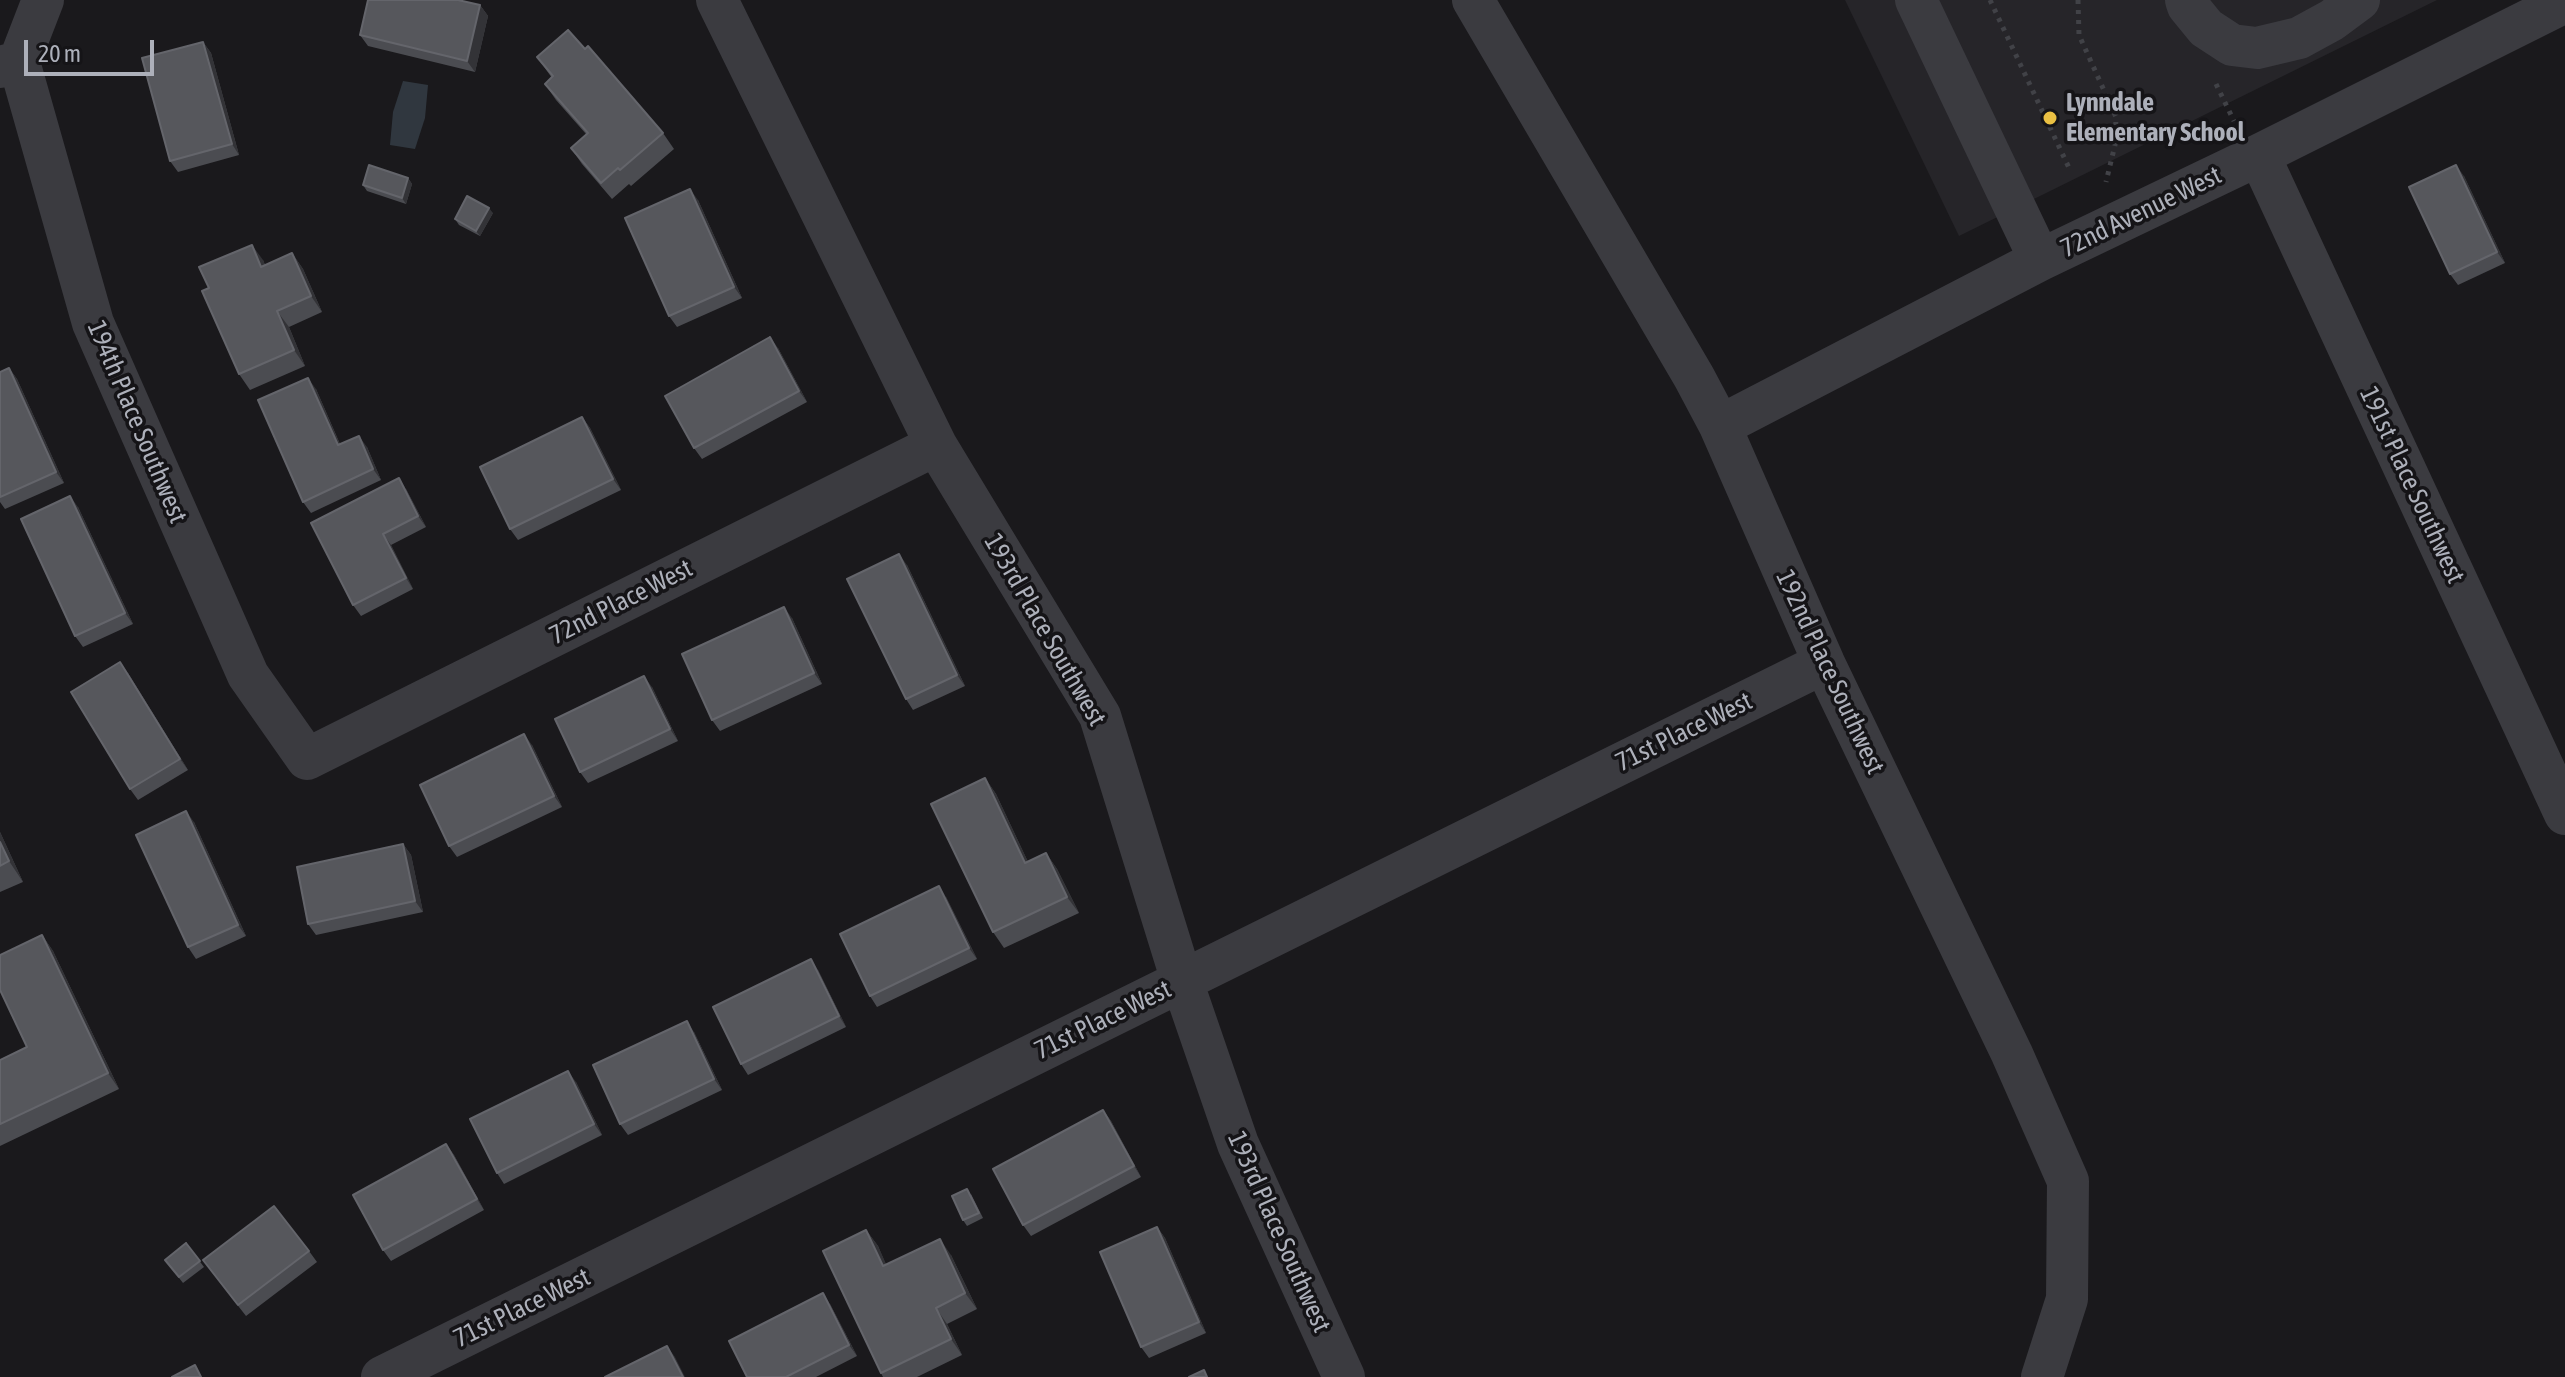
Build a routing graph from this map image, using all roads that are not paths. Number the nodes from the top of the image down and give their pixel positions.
1 (43, 0) edge
2 (717, 0) edge
3 (1473, 0) edge
4 (1916, 0) edge
5 (2186, 0) edge
6 (2359, 0) edge
7 (2565, 2) edge
8 (10, 65) edge
9 (2259, 155) junction
10 (2040, 260) junction
11 (1720, 426) junction
12 (936, 445) junction
13 (1824, 663) junction
14 (307, 759) joint
15 (2565, 814) edge
16 (1182, 981) junction
17 (382, 1377) edge
18 (1344, 1377) edge
19 (2042, 1377) edge

1 - 8 street
2 - 12 street, 193rd Place Southwest
3 - 11 street, 192nd Place Southwest
4 - 10 street
5 - 6 street
7 - 9 street, 72nd Avenue West
8 - 14 street, 194th Place Southwest
9 - 10 street, 72nd Avenue West
9 - 15 street, 191st Place Southwest
10 - 11 street, 72nd Avenue West
11 - 13 street, 192nd Place Southwest
12 - 14 street, 72nd Place West
12 - 16 street, 193rd Place Southwest
13 - 16 street, 71st Place West
13 - 19 street, 192nd Place Southwest
16 - 17 street, 71st Place West
16 - 18 street, 193rd Place Southwest

